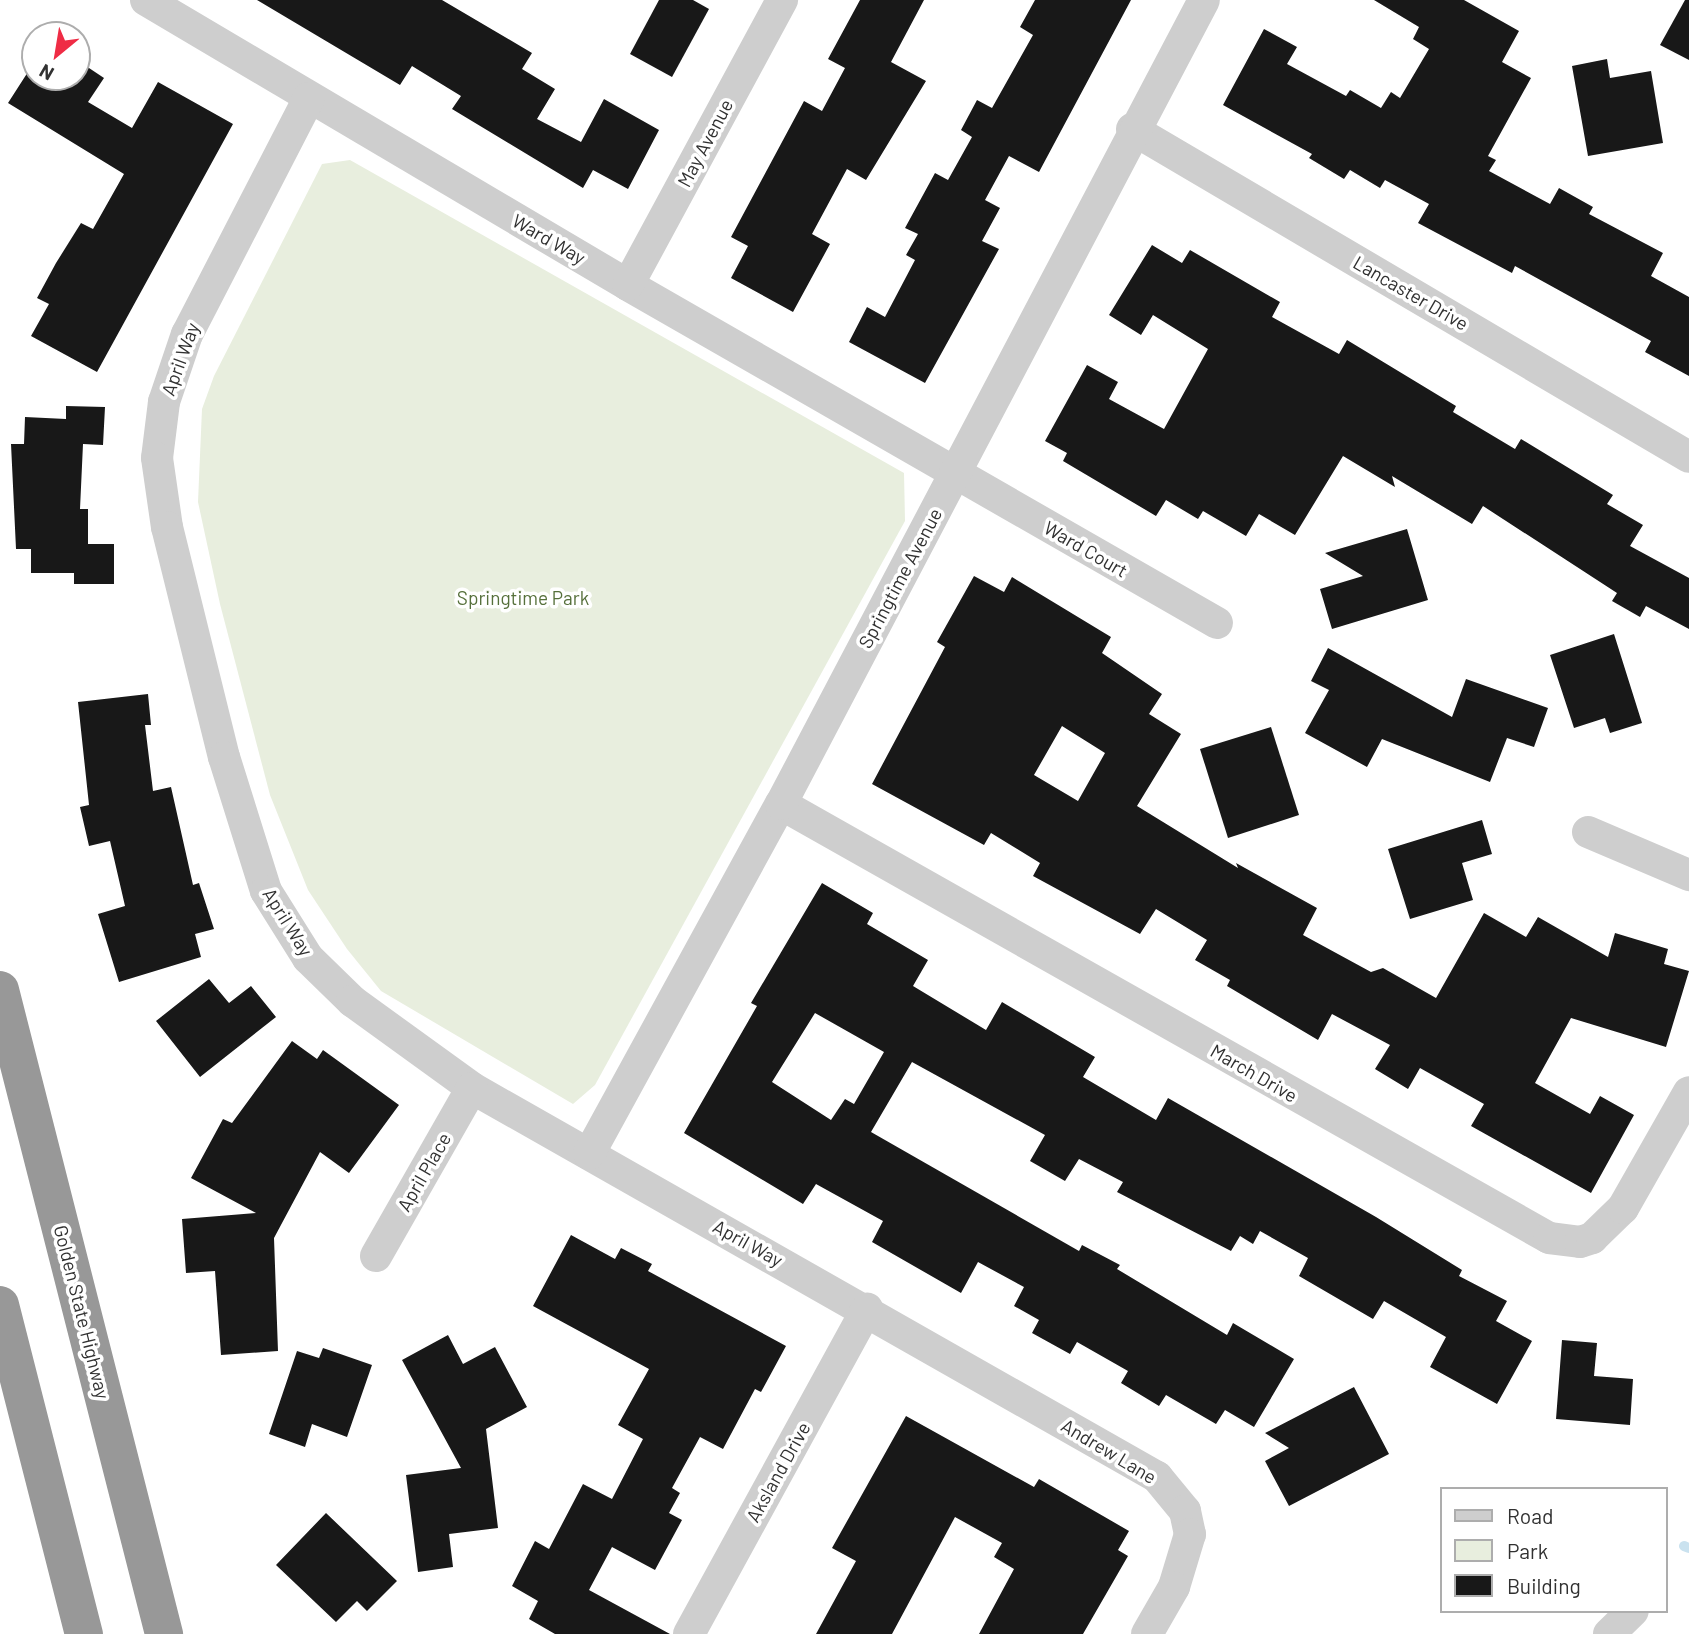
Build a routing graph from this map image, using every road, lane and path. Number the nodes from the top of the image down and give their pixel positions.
1 (146, 0) edge
2 (782, 0) edge
3 (1204, 0) edge
4 (309, 98) junction
5 (1132, 129) junction
6 (628, 285) junction
7 (1689, 457) edge
8 (955, 474) junction
9 (1217, 623) dead end
10 (780, 804) junction
11 (1588, 832) dead end
12 (1689, 875) edge
13 (0, 990) edge
14 (472, 1088) junction
15 (1686, 1098) edge
16 (589, 1154) junction
17 (376, 1256) dead end
18 (0, 1305) edge
19 (867, 1309) junction
20 (1019, 1397) joint
21 (1631, 1613) edge
22 (84, 1634) edge
23 (164, 1634) edge
24 (689, 1634) edge
25 (1147, 1634) edge
26 (1609, 1634) edge

1 - 4 street, Ward Way
2 - 6 street, May Avenue
3 - 5 street, Springtime Avenue
4 - 6 street, Ward Way
4 - 14 street, April Way
5 - 7 street, Lancaster Drive
5 - 8 street, Springtime Avenue
6 - 8 street, Ward Way
8 - 9 street, Ward Court
8 - 10 street, Springtime Avenue
10 - 15 street, March Drive
10 - 16 street, Springtime Avenue
11 - 12 street
13 - 23 highway, Golden State Highway
14 - 16 street, April Way
14 - 17 street, April Place
16 - 19 street, April Way
18 - 22 highway
19 - 20 street, April Way
19 - 24 street, Aksland Drive
20 - 25 street, Andrew Lane
21 - 26 street

